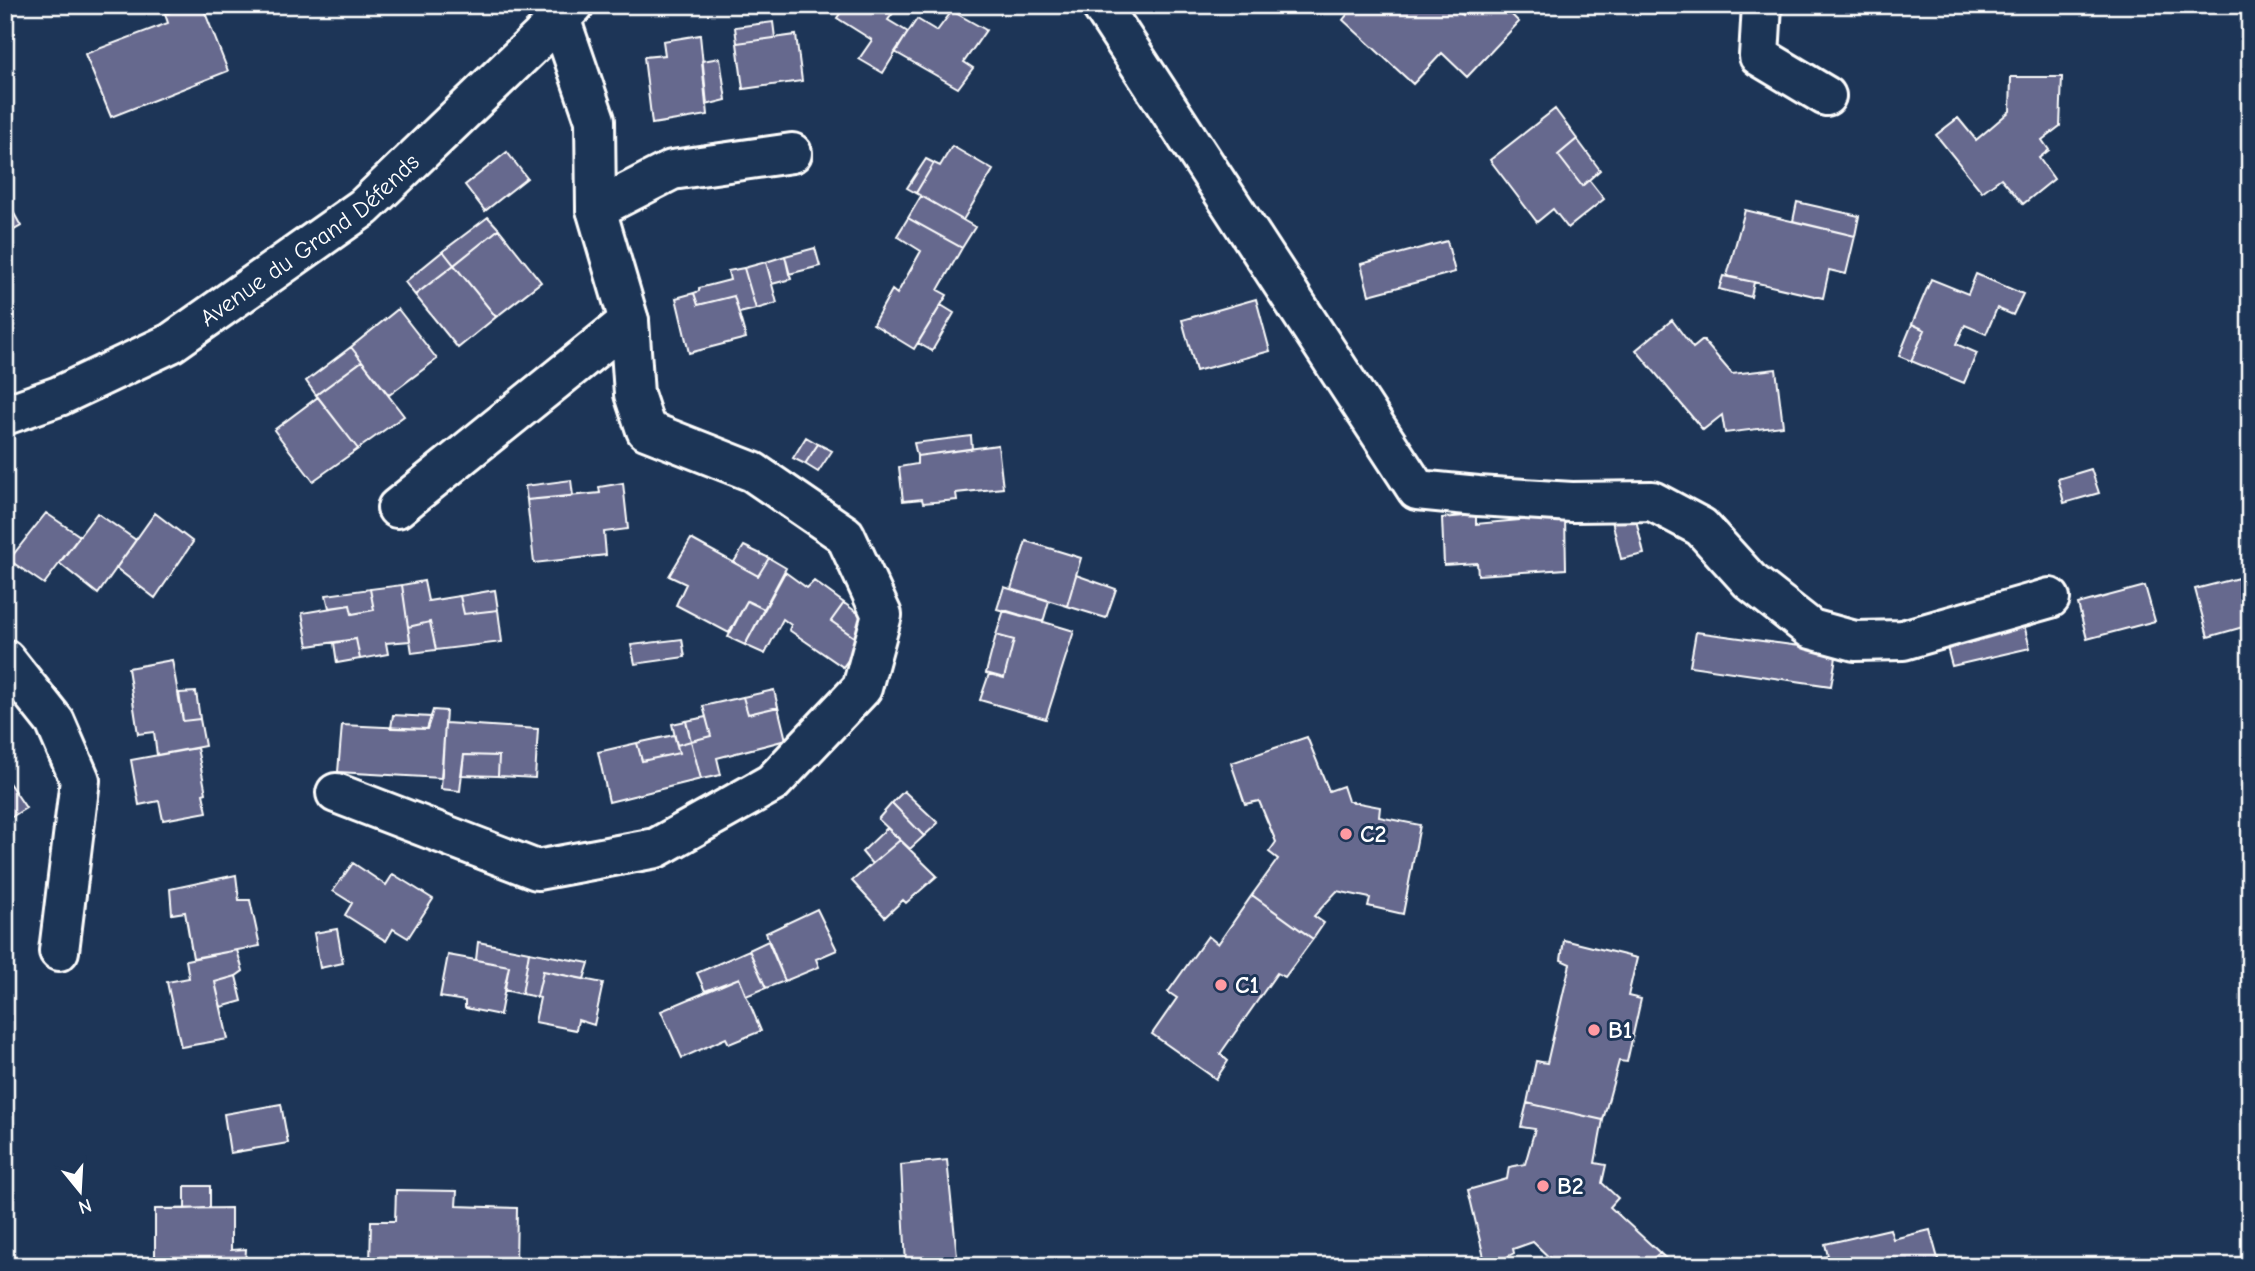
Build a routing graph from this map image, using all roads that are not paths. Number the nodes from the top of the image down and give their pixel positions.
1 (1101, 5) edge
2 (1762, 5) edge
3 (567, 12) edge
4 (1826, 96) dead end
5 (792, 153) dead end
6 (596, 209) junction
7 (629, 321) junction
8 (5, 415) edge
9 (397, 508) dead end
10 (2050, 598) dead end
11 (5, 659) edge
12 (336, 793) dead end
13 (59, 951) dead end

1 - 10 street
2 - 4 street
3 - 6 street
3 - 8 street, Avenue du Grand Défends
5 - 6 street
6 - 7 street
7 - 9 street
7 - 12 street
11 - 13 street

